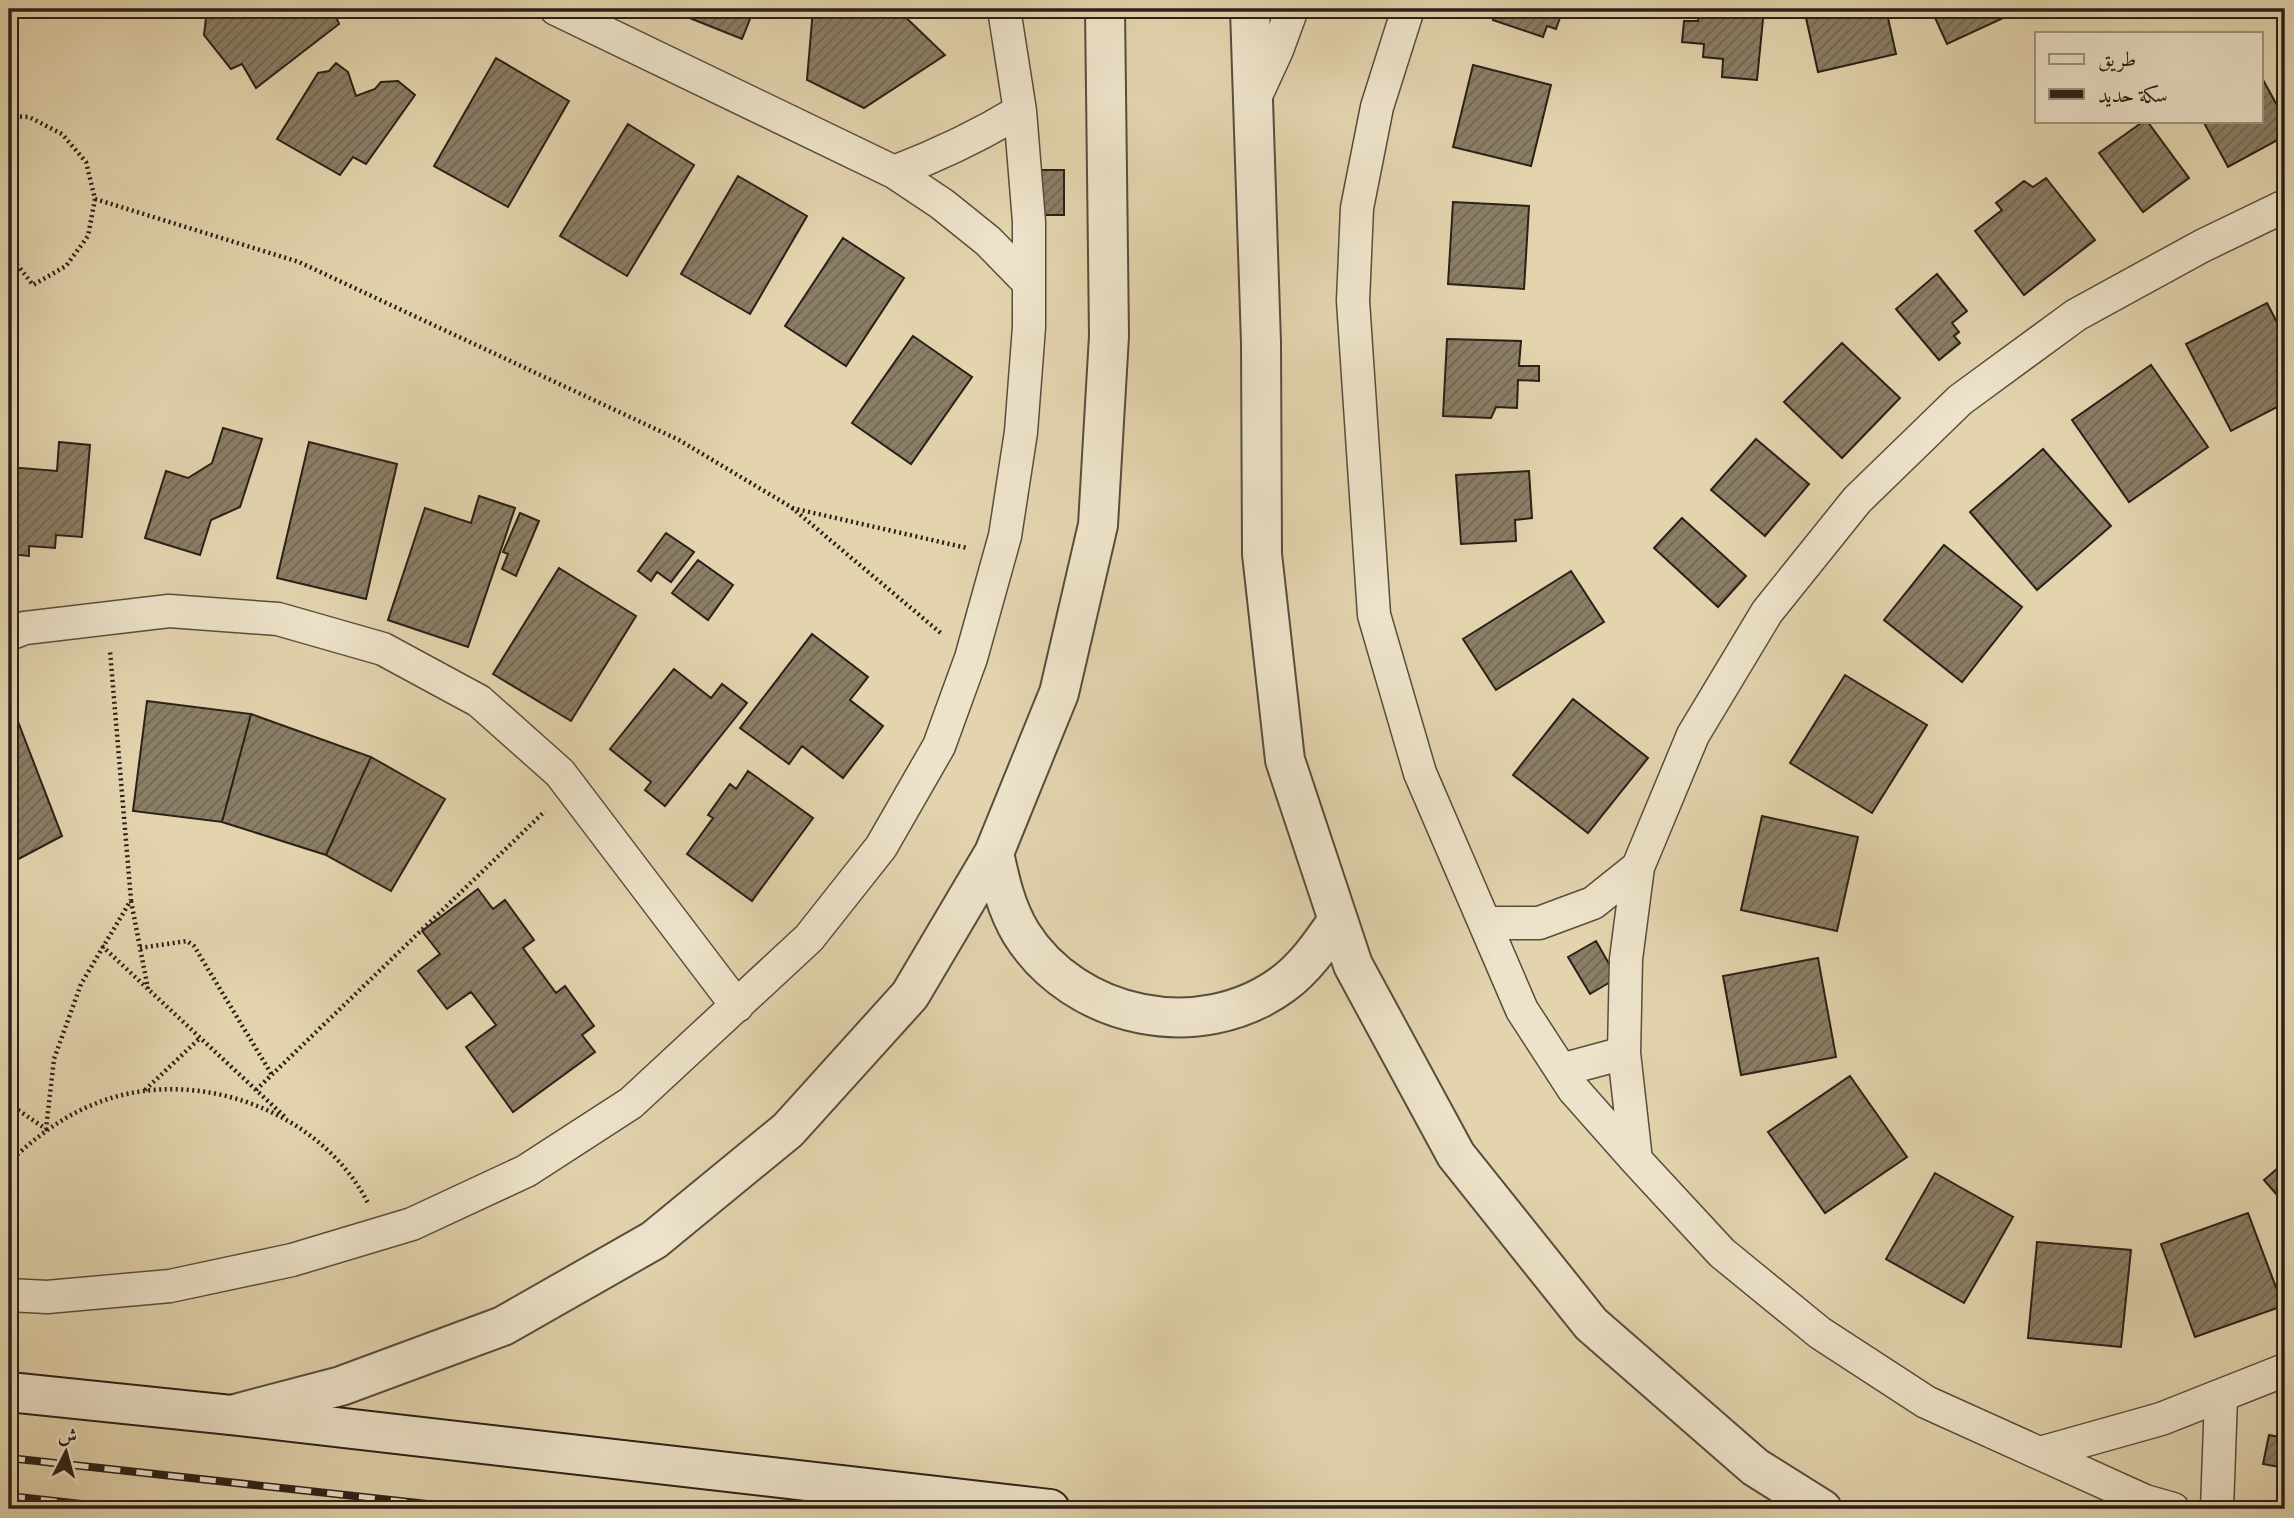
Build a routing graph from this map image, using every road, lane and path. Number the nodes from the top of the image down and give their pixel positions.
1 (556, 9) edge
2 (1004, 9) edge
3 (1105, 9) edge
4 (1250, 9) edge
5 (1292, 9) edge
6 (1408, 9) edge
7 (1252, 104) junction
8 (1020, 111) junction
9 (9, 116) edge
10 (894, 172) junction
11 (95, 199) junction
12 (2285, 206) edge
13 (9, 254) edge
14 (1028, 282) junction
15 (791, 508) junction
16 (1000, 555) junction
17 (108, 619) junction
18 (14, 630) edge
19 (971, 659) junction
20 (570, 786) junction
21 (994, 853) junction
22 (1638, 867) junction
23 (131, 901) junction
24 (1338, 920) junction
25 (1485, 923) junction
26 (102, 946) junction
27 (140, 948) junction
28 (148, 989) junction
29 (737, 1006) junction
30 (200, 1038) junction
31 (1624, 1053) junction
32 (1561, 1070) junction
33 (272, 1075) junction
34 (145, 1090) junction
35 (256, 1090) junction
36 (9, 1104) edge
37 (289, 1120) junction
38 (46, 1129) junction
39 (1636, 1160) junction
40 (9, 1163) edge
41 (383, 1233) junction
42 (9, 1295) edge
43 (2280, 1377) edge
44 (9, 1392) edge
45 (2221, 1397) junction
46 (232, 1415) junction
47 (2040, 1453) junction
48 (1036, 1508) edge
49 (1822, 1509) edge
50 (2173, 1509) edge
51 (2217, 1509) edge

1 - 10 street
2 - 8 street
3 - 21 street
4 - 7 street
5 - 7 street
6 - 25 street
7 - 24 street
8 - 10 street
8 - 14 street
9 - 11 path
10 - 14 street
11 - 13 path
11 - 15 path
12 - 22 street
14 - 16 street
15 - 16 path
15 - 19 path
16 - 19 street
17 - 18 street
17 - 20 street
17 - 23 path
19 - 29 street
20 - 29 street
20 - 33 path
21 - 24 street
21 - 46 street
22 - 25 street
22 - 31 street
23 - 26 path
23 - 27 path
24 - 49 street
25 - 32 street
26 - 28 path
26 - 38 path
27 - 28 path
27 - 33 path
28 - 30 path
29 - 41 street
30 - 34 path
30 - 35 path
31 - 32 street
31 - 39 street
32 - 39 street
33 - 35 path
34 - 37 path
34 - 38 path
35 - 37 path
36 - 38 path
37 - 41 path
38 - 40 path
39 - 47 street
41 - 42 street
43 - 45 street
44 - 46 street
45 - 47 street
45 - 51 street
46 - 48 street
47 - 50 street

